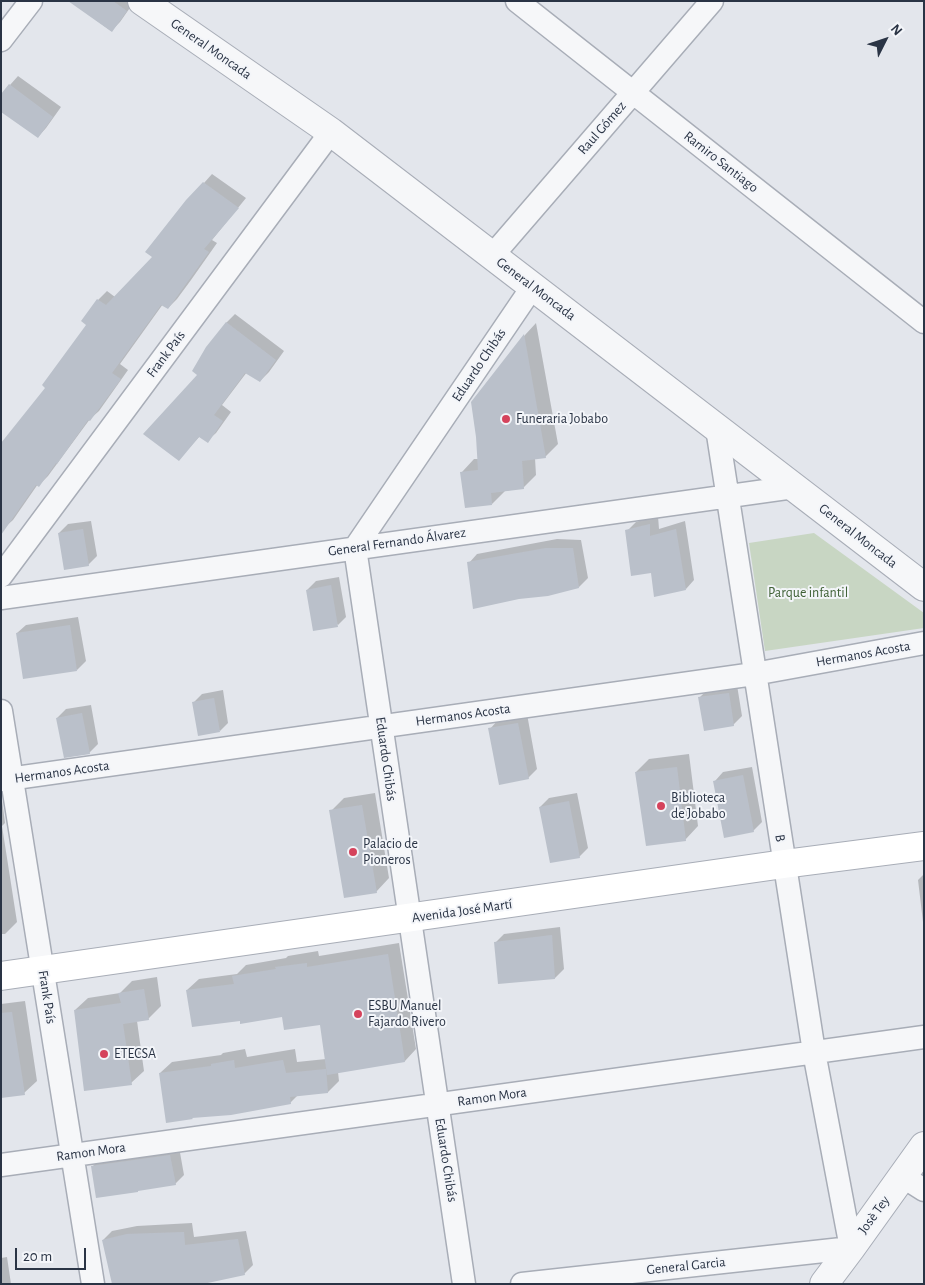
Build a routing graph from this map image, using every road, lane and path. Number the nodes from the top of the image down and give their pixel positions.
1 (31, 1) edge
2 (142, 1) edge
3 (517, 1) edge
4 (712, 1) edge
5 (1, 40) edge
6 (633, 93) junction
7 (332, 132) junction
8 (492, 256) junction
9 (533, 286) junction
10 (924, 322) edge
11 (717, 428) junction
12 (794, 487) junction
13 (727, 496) junction
14 (355, 548) junction
15 (1, 576) edge
16 (924, 587) edge
17 (1, 598) edge
18 (924, 644) edge
19 (754, 674) junction
20 (1, 711) edge
21 (381, 727) junction
22 (7, 779) edge
23 (924, 846) edge
24 (784, 864) junction
25 (410, 918) junction
26 (42, 971) junction
27 (1, 976) edge
28 (924, 1037) edge
29 (814, 1052) junction
30 (437, 1104) junction
31 (924, 1146) edge
32 (72, 1155) junction
33 (1, 1165) edge
34 (913, 1183) edge
35 (851, 1248) junction
36 (92, 1284) edge
37 (464, 1284) edge
38 (522, 1284) edge
39 (824, 1284) edge

1 - 5 street
2 - 7 street, General Moncada
3 - 6 street, Ramiro Santiago
4 - 6 street, Raul Gómez
6 - 8 street, Raul Gómez
6 - 10 street, Ramiro Santiago
7 - 8 street, General Moncada
7 - 15 street, Frank País
8 - 9 street, General Moncada
9 - 11 street, General Moncada
9 - 14 street, Eduardo Chibás
11 - 12 street, General Moncada
11 - 13 street, B
12 - 13 street, General Fernando Álvarez
12 - 16 street, General Moncada
13 - 14 street, General Fernando Álvarez
13 - 19 street, B
14 - 17 street, General Fernando Álvarez
14 - 21 street, Eduardo Chibás
18 - 19 street, Hermanos Acosta
19 - 21 street, Hermanos Acosta
19 - 24 street, B
20 - 22 street, Frank País
21 - 22 street, Hermanos Acosta
21 - 25 street, Eduardo Chibás
22 - 26 street, Frank País
23 - 24 main road, Avenida José Martí
24 - 25 main road, Avenida José Martí
24 - 29 street, B
25 - 26 main road, Avenida José Martí
25 - 30 street, Eduardo Chibás
26 - 27 main road, Avenida José Martí
26 - 32 street, Frank País
28 - 29 street, Ramon Mora
29 - 30 street, Ramon Mora
29 - 35 street, B
30 - 32 street, Ramon Mora
30 - 37 street, Eduardo Chibás
31 - 34 street, Josè Tey
32 - 33 street, Ramon Mora
32 - 36 street, Frank País
34 - 35 street, Josè Tey
35 - 38 street, General Garcia
35 - 39 street, Josè Tey

